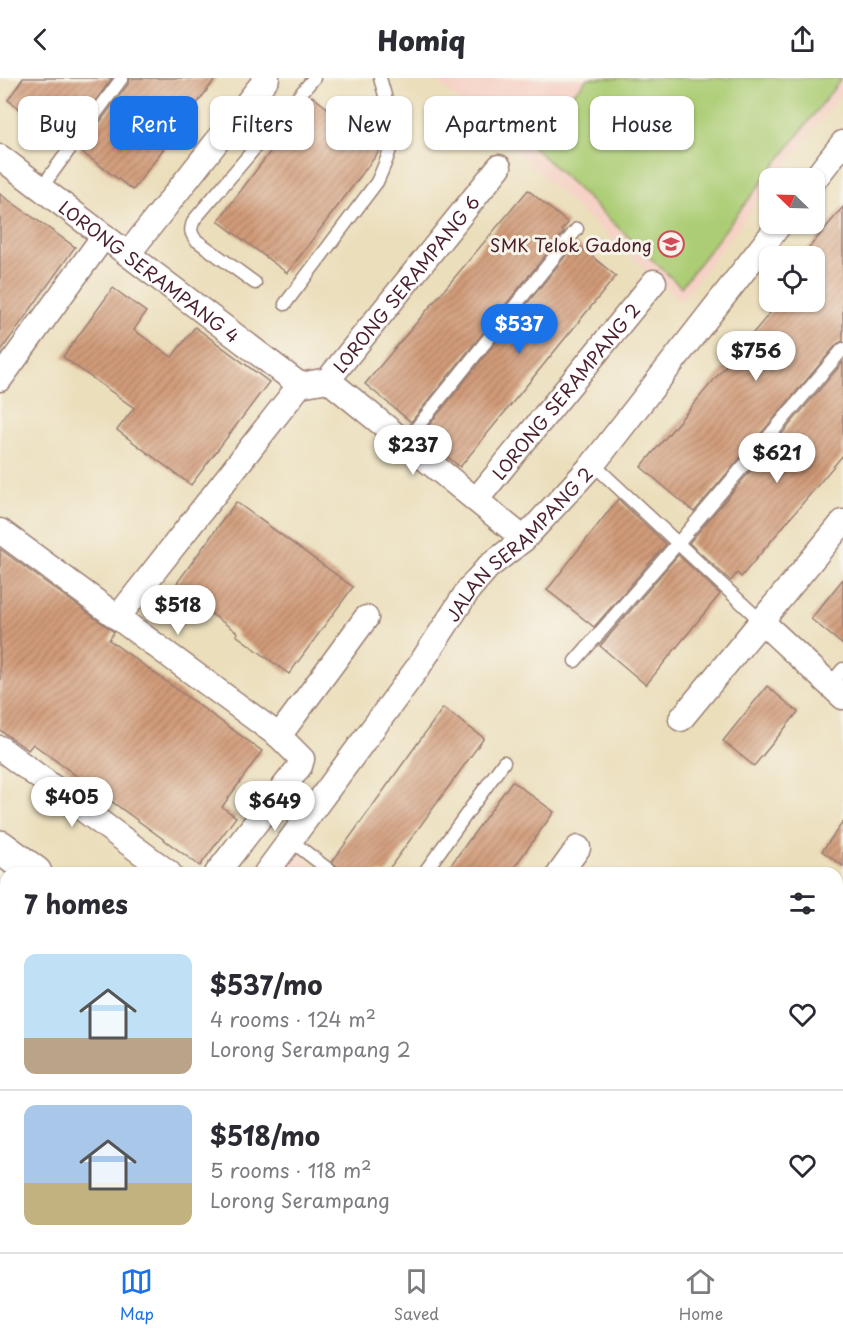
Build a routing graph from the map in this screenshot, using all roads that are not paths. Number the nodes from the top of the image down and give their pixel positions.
1 (122, 78) edge
2 (267, 78) edge
3 (314, 78) edge
4 (380, 78) edge
5 (843, 143) edge
6 (0, 156) edge
7 (499, 167) dead end
8 (823, 168) edge
9 (42, 188) junction
10 (577, 230) dead end
11 (772, 234) edge
12 (104, 236) junction
13 (128, 254) junction
14 (654, 282) dead end
15 (255, 283) dead end
16 (285, 304) dead end
17 (843, 349) edge
18 (0, 379) edge
19 (328, 380) junction
20 (300, 385) junction
21 (405, 442) junction
22 (593, 464) junction
23 (476, 500) junction
24 (843, 522) edge
25 (0, 531) edge
26 (524, 539) junction
27 (678, 543) junction
28 (117, 617) junction
29 (366, 618) dead end
30 (761, 621) junction
31 (575, 661) dead end
32 (839, 683) edge
33 (681, 719) dead end
34 (279, 736) junction
35 (0, 748) edge
36 (504, 762) dead end
37 (290, 840) junction
38 (0, 847) edge
39 (578, 848) dead end
40 (27, 867) edge
41 (161, 867) edge
42 (221, 867) edge
43 (270, 867) edge
44 (325, 867) edge
45 (428, 867) edge
46 (564, 867) edge

1 - 9 lane
2 - 13 street
3 - 15 lane
4 - 16 lane
5 - 8 street
6 - 9 street, LORONG SERAMPANG 4
7 - 19 street, LORONG SERAMPANG 6
9 - 12 street, LORONG SERAMPANG 4
10 - 21 lane
11 - 22 street, JALAN SERAMPANG 2
12 - 13 street, LORONG SERAMPANG 4
12 - 18 street
13 - 20 street, LORONG SERAMPANG 4
14 - 23 street, LORONG SERAMPANG 2
17 - 27 lane
19 - 20 street, LORONG SERAMPANG 6
19 - 21 street
20 - 28 street
21 - 23 street
22 - 26 street, JALAN SERAMPANG 2
22 - 27 lane
23 - 26 street
24 - 30 street
25 - 28 street
26 - 37 street, JALAN SERAMPANG 2
27 - 30 lane
27 - 31 lane
28 - 34 street
29 - 34 street
30 - 32 street
30 - 33 street
34 - 42 street
35 - 41 street
36 - 45 lane
37 - 43 street, JALAN SERAMPANG 2
37 - 44 lane
38 - 40 main road
39 - 46 street

